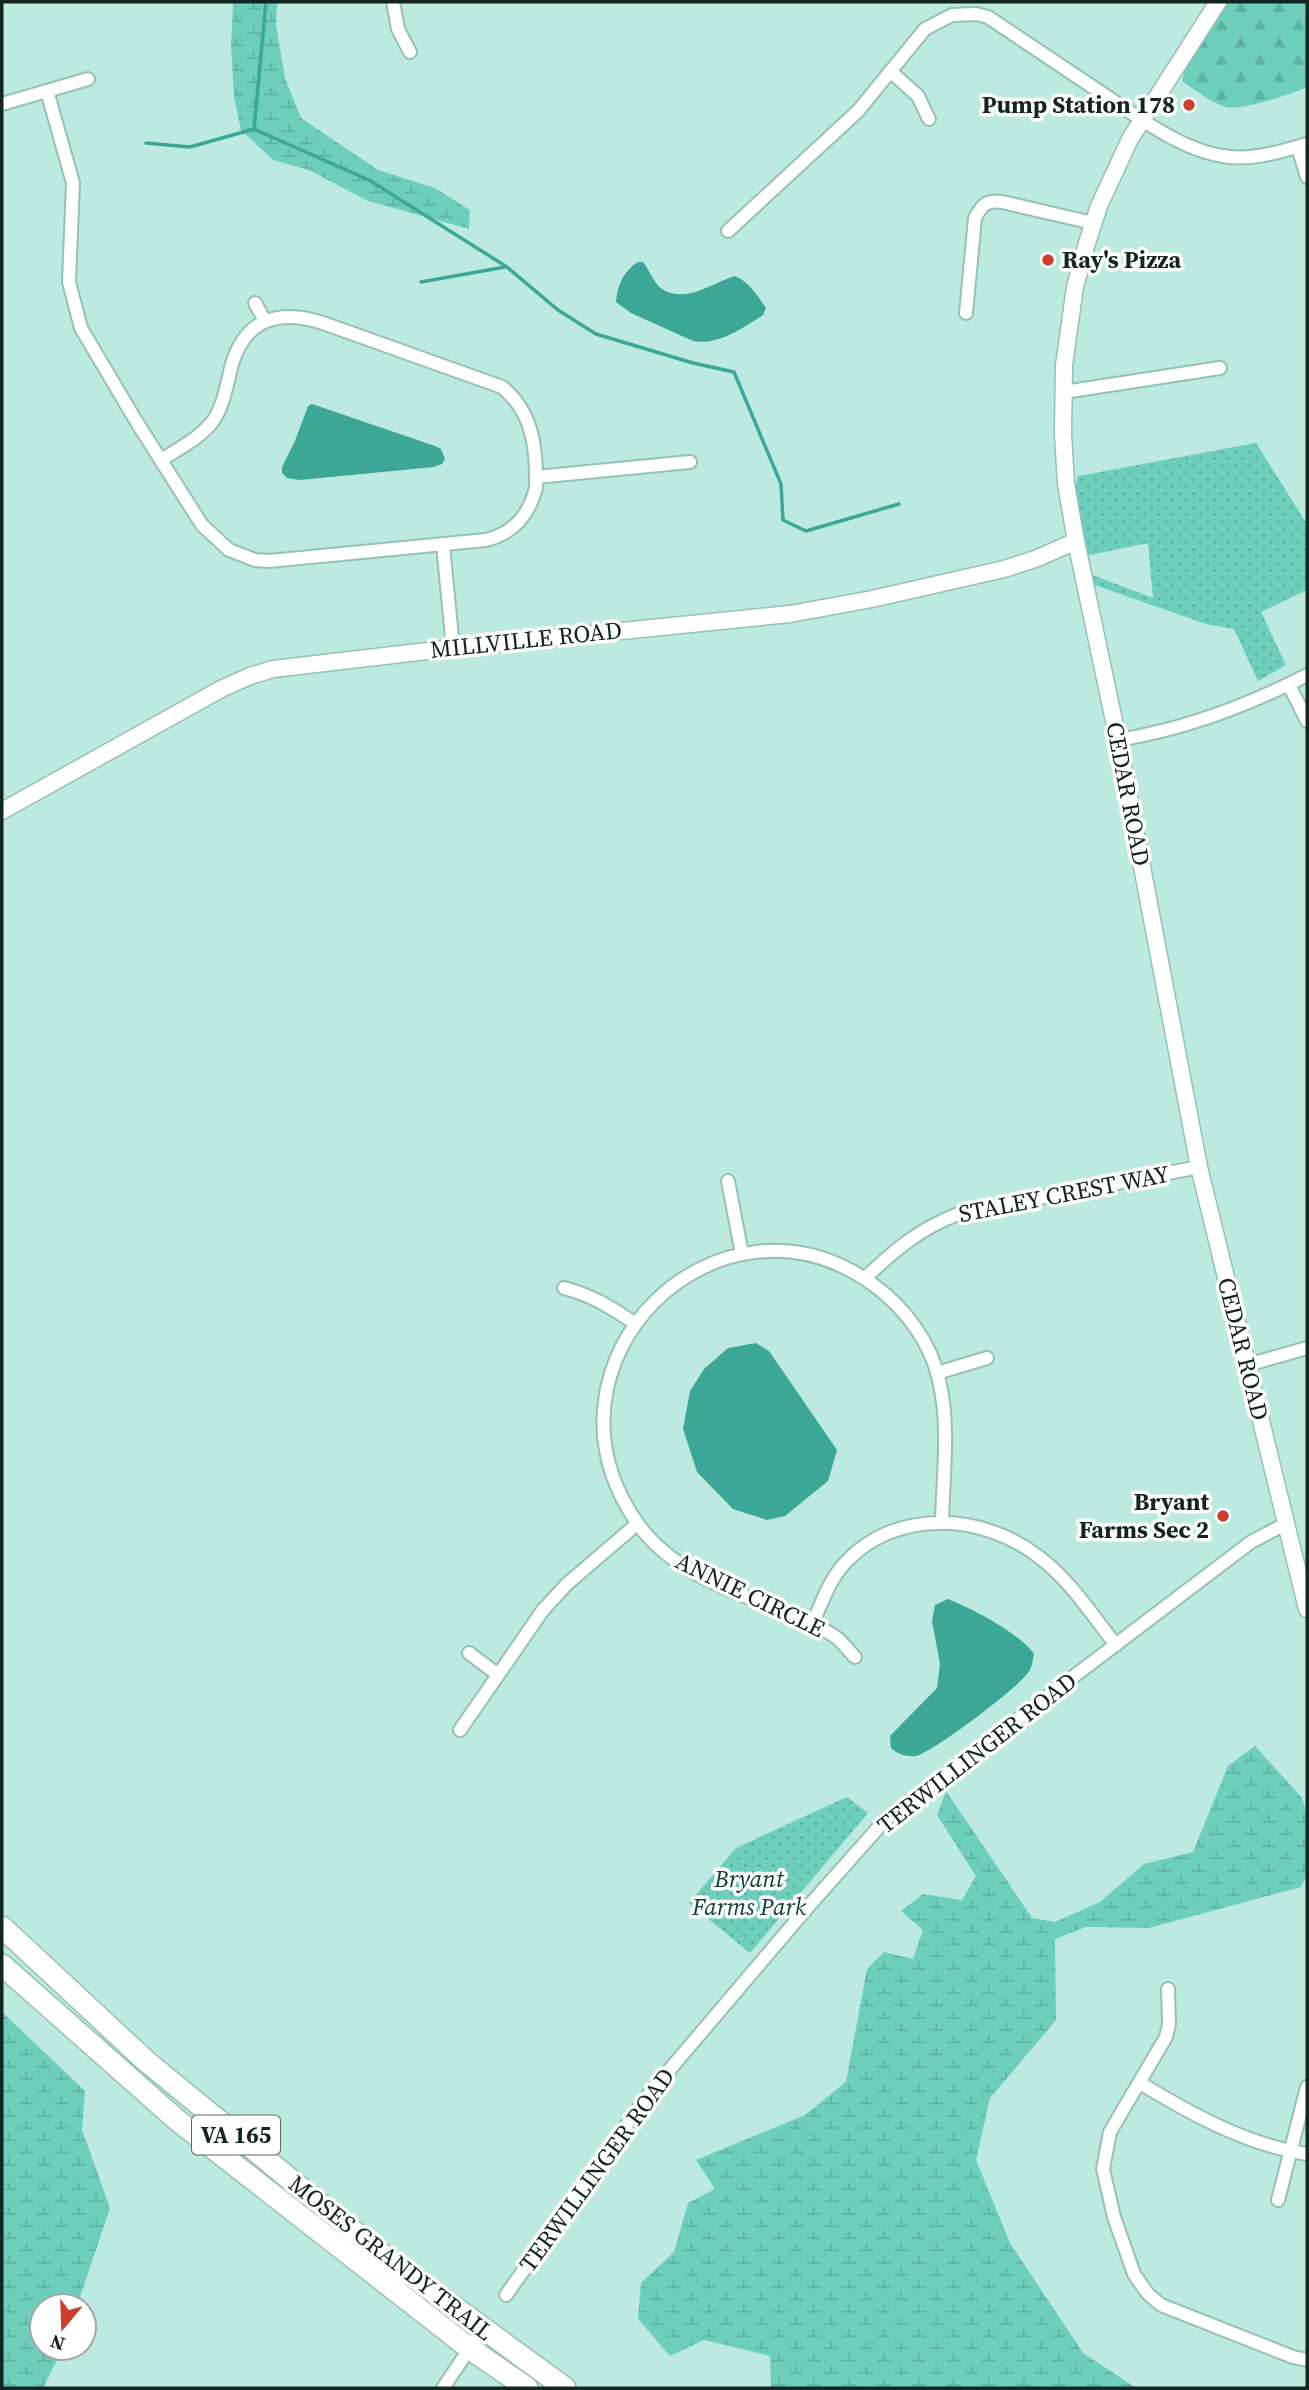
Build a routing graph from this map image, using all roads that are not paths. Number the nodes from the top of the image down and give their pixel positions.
1 (393, 2) edge
2 (1218, 2) edge
3 (956, 8) edge
4 (981, 8) edge
5 (410, 52) dead end
6 (890, 71) junction
7 (88, 79) dead end
8 (47, 91) junction
9 (2, 104) edge
10 (929, 119) dead end
11 (1141, 119) junction
12 (1303, 145) edge
13 (1307, 177) edge
14 (1093, 223) junction
15 (728, 231) dead end
16 (255, 303) dead end
17 (966, 313) dead end
18 (265, 321) junction
19 (1220, 369) dead end
20 (1064, 392) junction
21 (160, 460) junction
22 (690, 462) dead end
23 (536, 477) junction
24 (1076, 541) junction
25 (443, 545) junction
26 (453, 648) junction
27 (1307, 675) edge
28 (1289, 685) junction
29 (1307, 721) edge
30 (1118, 740) junction
31 (2, 811) edge
32 (1199, 1167) junction
33 (729, 1181) dead end
34 (742, 1254) junction
35 (865, 1278) junction
36 (564, 1288) dead end
37 (634, 1323) junction
38 (1307, 1348) edge
39 (987, 1358) dead end
40 (1247, 1365) junction
41 (937, 1373) junction
42 (942, 1522) junction
43 (1286, 1523) junction
44 (638, 1524) junction
45 (1307, 1609) edge
46 (813, 1624) junction
47 (1116, 1645) junction
48 (468, 1653) dead end
49 (855, 1657) dead end
50 (497, 1674) junction
51 (460, 1730) dead end
52 (2, 1927) edge
53 (2, 1965) edge
54 (1168, 1989) dead end
55 (1140, 2083) junction
56 (1307, 2087) edge
57 (1291, 2151) junction
58 (1307, 2154) edge
59 (1279, 2200) dead end
60 (506, 2295) dead end
61 (482, 2330) junction
62 (469, 2348) junction
63 (1307, 2360) edge
64 (443, 2388) edge
65 (527, 2388) edge
66 (565, 2388) edge

1 - 5 street
2 - 11 street, CEDAR ROAD
3 - 4 street
3 - 6 street
4 - 11 street
6 - 10 street
6 - 15 street
7 - 8 street
8 - 9 street
8 - 21 street
11 - 12 street
11 - 14 street, CEDAR ROAD
12 - 13 street
14 - 17 street
14 - 20 street, CEDAR ROAD
16 - 18 street
18 - 21 street
18 - 23 street
19 - 20 street
20 - 24 street, CEDAR ROAD
21 - 25 street
22 - 23 street
23 - 25 street
24 - 26 street, MILLVILLE ROAD
24 - 30 street, CEDAR ROAD
25 - 26 street
26 - 31 street, MILLVILLE ROAD
27 - 28 street
28 - 29 street
28 - 30 street
30 - 32 street, CEDAR ROAD
32 - 35 street, STALEY CREST WAY
32 - 40 street, CEDAR ROAD
33 - 34 street
34 - 35 street, ANNIE CIRCLE
34 - 37 street, ANNIE CIRCLE
35 - 41 street, ANNIE CIRCLE
36 - 37 street
37 - 44 street, ANNIE CIRCLE
38 - 40 street
39 - 41 street
40 - 43 street, CEDAR ROAD
41 - 42 street, ANNIE CIRCLE
42 - 46 street
42 - 47 street
43 - 45 street, CEDAR ROAD
43 - 47 street, TERWILLINGER ROAD
44 - 46 street, ANNIE CIRCLE
44 - 50 street
46 - 49 street, ANNIE CIRCLE
47 - 60 street, TERWILLINGER ROAD
48 - 50 street
50 - 51 street
52 - 61 main road, MOSES GRANDY TRAIL / VA 165
53 - 62 main road, MOSES GRANDY TRAIL / VA 165
54 - 55 street
55 - 57 street
55 - 63 street
56 - 57 street
57 - 58 street
57 - 59 street
61 - 62 street
61 - 66 main road, MOSES GRANDY TRAIL / VA 165
62 - 64 street
62 - 65 main road, MOSES GRANDY TRAIL / VA 165

